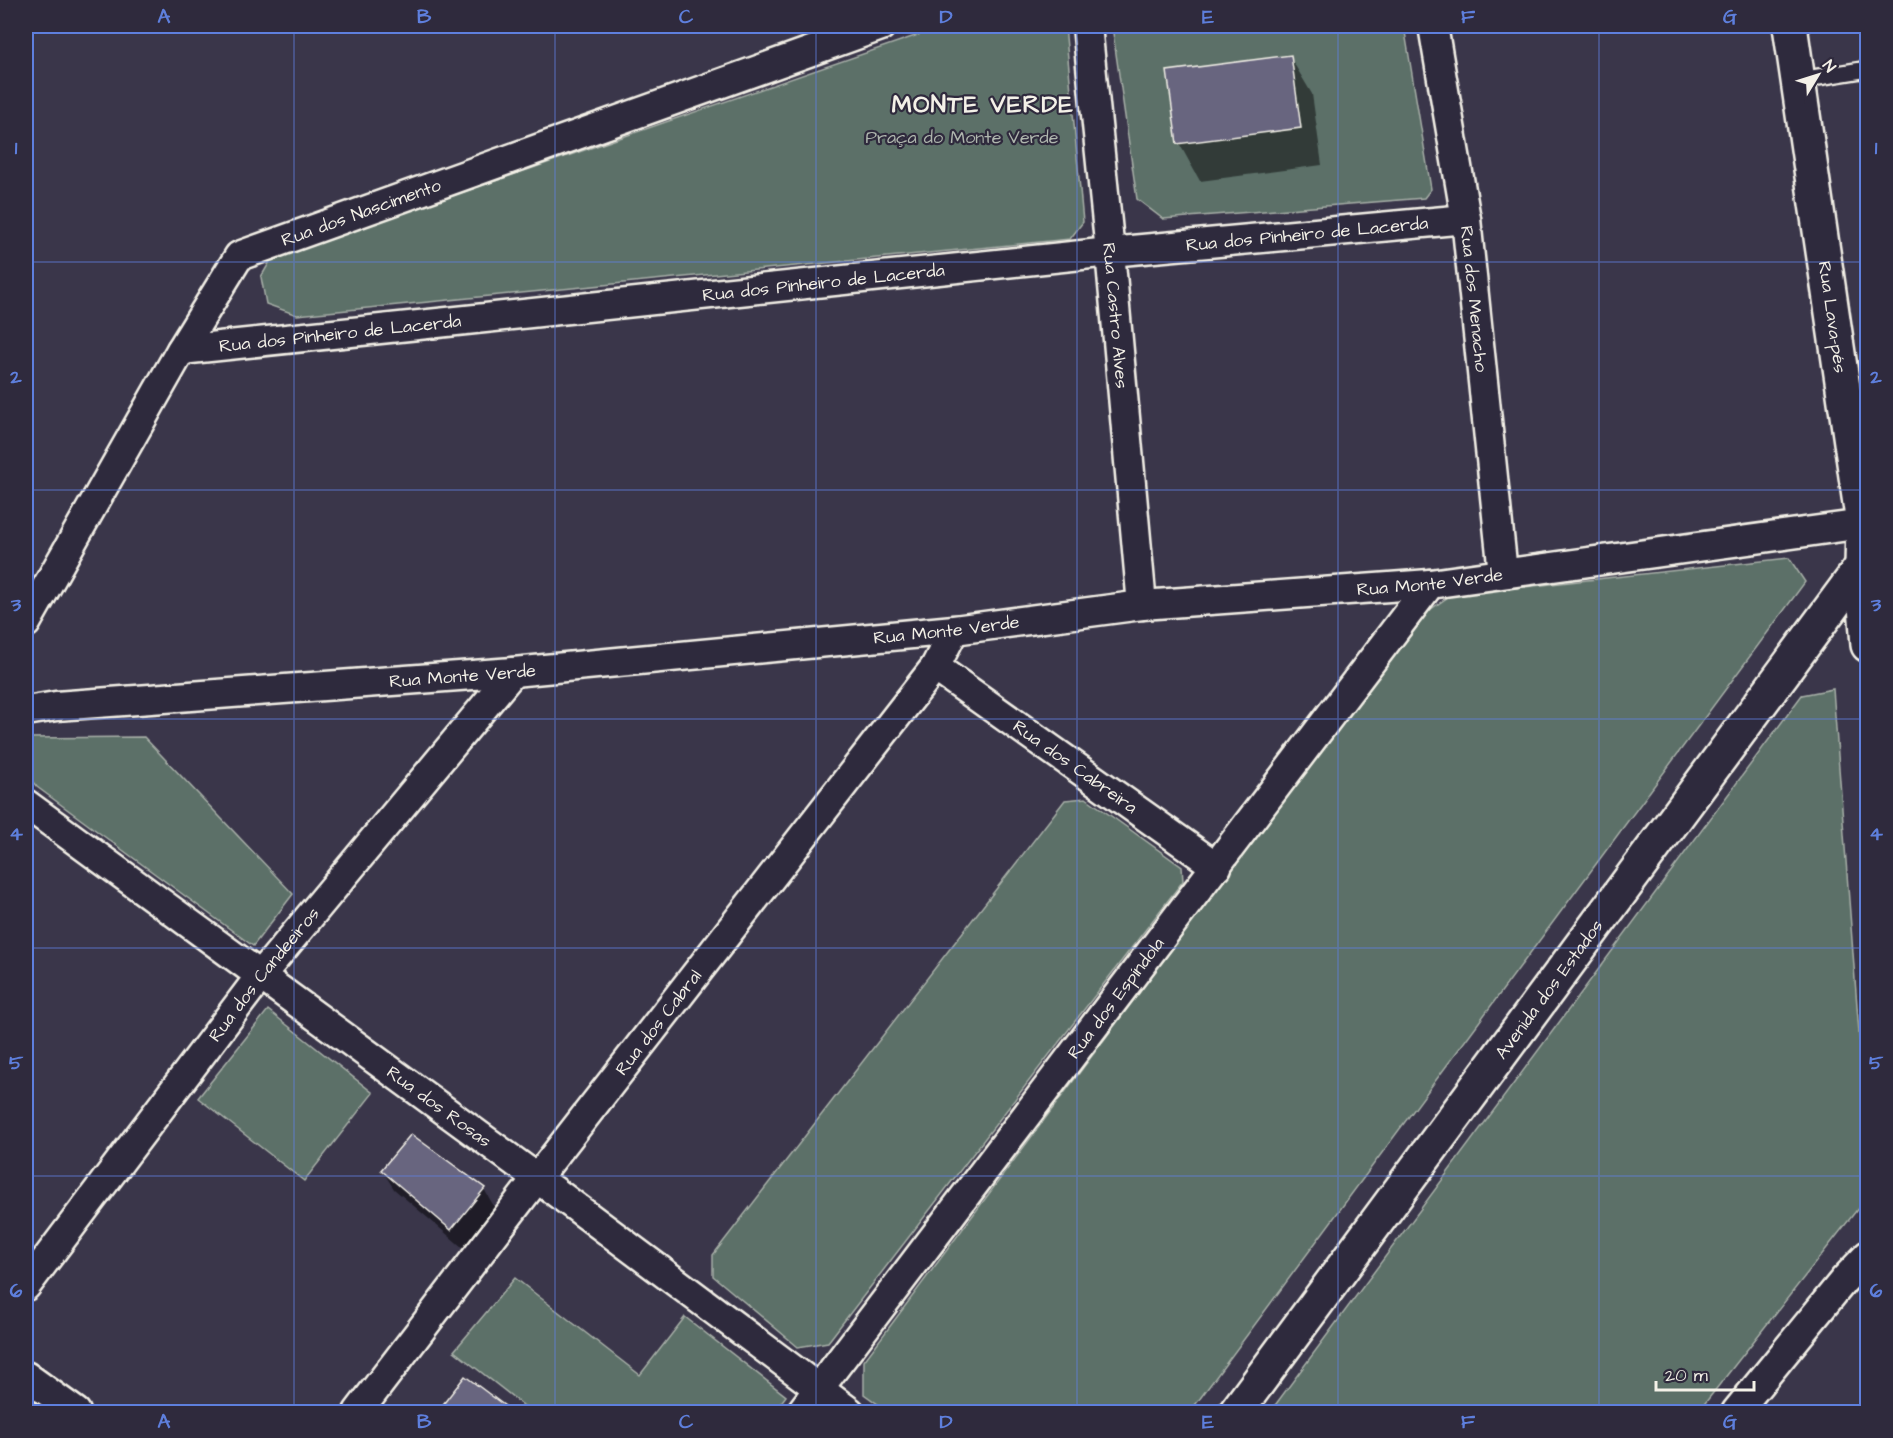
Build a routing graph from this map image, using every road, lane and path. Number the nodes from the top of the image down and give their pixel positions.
1 (881, 26) edge
2 (1087, 26) edge
3 (1433, 26) edge
4 (1790, 26) edge
5 (1868, 69) edge
6 (1800, 80) junction
7 (1466, 219) junction
8 (1110, 252) junction
9 (181, 350) junction
10 (1863, 524) junction
11 (1862, 566) junction
12 (1503, 573) junction
13 (1430, 584) junction
14 (1142, 605) junction
15 (26, 623) edge
16 (954, 630) junction
17 (1868, 645) edge
18 (935, 667) junction
19 (513, 672) junction
20 (26, 711) edge
21 (26, 804) edge
22 (1216, 867) junction
23 (261, 975) junction
24 (537, 1178) junction
25 (1868, 1255) edge
26 (26, 1286) edge
27 (26, 1376) edge
28 (819, 1390) junction
29 (76, 1413) edge
30 (358, 1413) edge
31 (801, 1413) edge
32 (850, 1413) edge
33 (1236, 1413) edge
34 (1736, 1413) edge

1 - 9 street, Rua dos Nascimento
2 - 8 street, Rua Castro Alves
3 - 7 street, Rua dos Menacho
4 - 6 street, Rua Lava-pés
5 - 6 lane
6 - 10 street, Rua Lava-pés
7 - 8 street, Rua dos Pinheiro de Lacerda
7 - 12 street, Rua dos Menacho
8 - 9 street, Rua dos Pinheiro de Lacerda
8 - 14 street, Rua Castro Alves
9 - 15 street, Rua dos Nascimento
10 - 11 street, Rua Lava-pés
10 - 12 street, Rua Monte Verde
11 - 17 street, Rua Lava-pés
11 - 33 street, Avenida dos Estados
12 - 13 street, Rua Monte Verde
13 - 14 street, Rua Monte Verde
13 - 22 street, Rua dos Espíndola
14 - 16 street, Rua Monte Verde
16 - 18 street, Rua dos Cabral
16 - 19 street, Rua Monte Verde
18 - 22 street, Rua dos Cabreira
18 - 24 street, Rua dos Cabral
19 - 20 street, Rua Monte Verde
19 - 23 street, Rua dos Candeeiros
21 - 23 street, Rua dos Rosas
22 - 28 street, Rua dos Espíndola
23 - 24 street, Rua dos Rosas
23 - 26 street, Rua dos Candeeiros
24 - 28 street, Rua dos Rosas
24 - 30 street, Rua dos Cabral
25 - 34 street
27 - 29 street
28 - 31 street, Rua dos Espíndola
28 - 32 street, Rua dos Rosas

